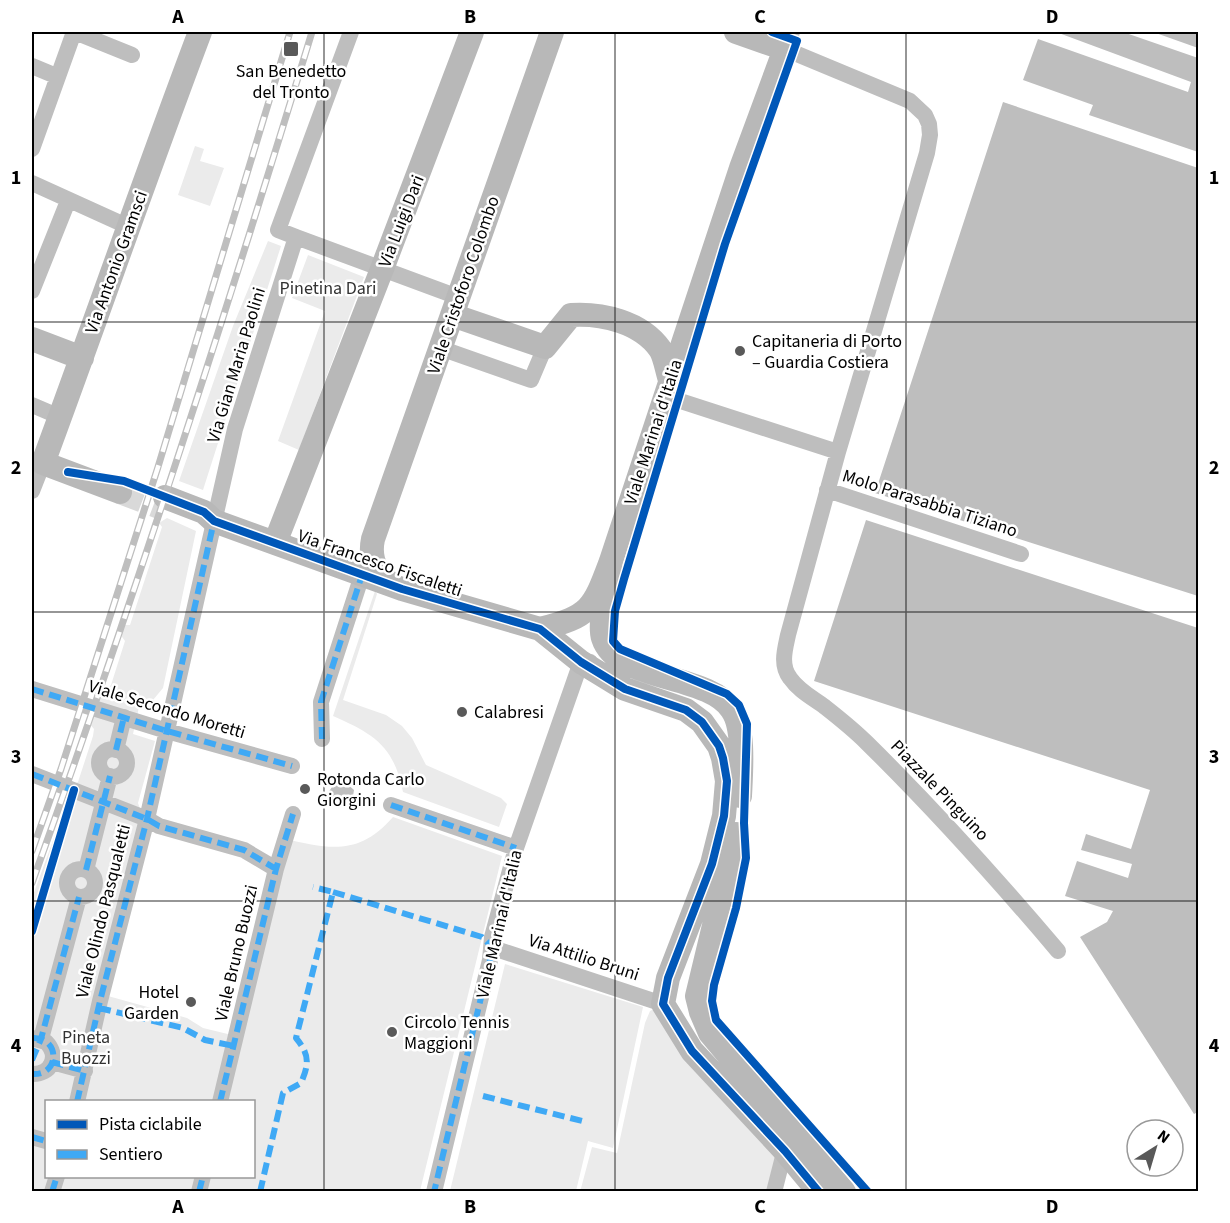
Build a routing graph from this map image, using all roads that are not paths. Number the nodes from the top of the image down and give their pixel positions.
1 (74, 32) edge
2 (200, 32) edge
3 (351, 32) edge
4 (472, 32) edge
5 (552, 32) edge
6 (736, 32) edge
7 (789, 40) edge
8 (132, 55) dead end
9 (32, 66) edge
10 (56, 76) junction
11 (37, 119) edge
12 (32, 149) edge
13 (32, 183) edge
14 (68, 201) junction
15 (129, 227) junction
16 (296, 237) junction
17 (382, 269) junction
18 (32, 291) edge
19 (455, 306) junction
20 (32, 339) edge
21 (545, 346) junction
22 (440, 348) junction
23 (82, 358) junction
24 (668, 388) junction
25 (32, 405) edge
26 (60, 417) junction
27 (838, 452) junction
28 (43, 463) junction
29 (122, 486) tunnel mouth
30 (32, 488) edge
31 (827, 490) junction
32 (164, 503) tunnel mouth
33 (214, 520) junction
34 (373, 539) junction
35 (274, 543) junction
36 (1021, 554) dead end
37 (611, 561) junction
38 (337, 566) junction
39 (362, 575) junction
40 (402, 589) junction
41 (540, 629) junction
42 (581, 662) junction
43 (622, 662) junction
44 (32, 689) edge
45 (124, 717) junction
46 (167, 731) junction
47 (322, 739) dead end
48 (292, 766) dead end
49 (32, 774) edge
50 (104, 802) junction
51 (391, 804) dead end
52 (293, 814) dead end
53 (147, 819) junction
54 (516, 848) junction
55 (276, 869) junction
56 (492, 948) junction
57 (1058, 951) dead end
58 (663, 1004) junction
59 (36, 1038) edge
60 (52, 1062) junction
61 (85, 1071) junction
62 (32, 1074) edge
63 (77, 1100) edge
64 (220, 1100) edge
65 (792, 1145) junction
66 (434, 1191) edge
67 (774, 1191) edge
68 (819, 1191) edge
69 (844, 1191) edge

1 - 8 street
1 - 10 street
2 - 15 street, Via Antonio Gramsci
3 - 16 street
4 - 17 street, Via Luigi Dari
5 - 19 street, Viale Cristoforo Colombo
6 - 7 street
7 - 24 street, Viale Marinai d'Italia
7 - 27 street
9 - 10 street
10 - 11 street
11 - 12 street
13 - 14 street
14 - 15 street
14 - 18 street
15 - 23 street, Via Antonio Gramsci
16 - 17 street
16 - 33 street, Via Gian Maria Paolini
17 - 19 street
17 - 35 street, Via Luigi Dari
19 - 21 street
19 - 22 street, Viale Cristoforo Colombo
20 - 23 street
21 - 22 street
21 - 24 street
22 - 34 street, Viale Cristoforo Colombo
23 - 26 street, Via Antonio Gramsci
24 - 27 street
24 - 37 street, Viale Marinai d'Italia
25 - 26 street
26 - 28 street, Via Antonio Gramsci
27 - 31 street
28 - 29 street
28 - 30 street, Via Antonio Gramsci
31 - 36 street, Molo Parasabbia Tiziano
31 - 57 street, Piazzale Pinguino
32 - 33 street, Via Francesco Fiscaletti
33 - 35 street, Via Francesco Fiscaletti
33 - 46 street, Via Gian Maria Paolini
34 - 38 street, Viale Cristoforo Colombo
34 - 40 street, Viale Cristoforo Colombo
35 - 38 street, Via Francesco Fiscaletti
37 - 41 street, Viale Marinai d'Italia
37 - 43 street, Viale Marinai d'Italia
38 - 39 street, Via Francesco Fiscaletti
39 - 40 street, Via Francesco Fiscaletti
39 - 47 street
40 - 41 street, Via Francesco Fiscaletti
41 - 42 street, Via Francesco Fiscaletti
42 - 43 street
42 - 54 street, Viale Marinai d'Italia
42 - 58 street, Via Francesco Fiscaletti
43 - 65 street
44 - 45 street, Viale Secondo Moretti
45 - 46 street, Viale Secondo Moretti
45 - 50 street
46 - 48 street, Viale Secondo Moretti
46 - 53 street, Viale Olindo Pasqualetti
49 - 50 street
50 - 53 street
50 - 59 street
51 - 54 street
52 - 55 street, Viale Bruno Buozzi
53 - 55 street
53 - 61 street, Viale Olindo Pasqualetti
54 - 56 street, Viale Marinai d'Italia
55 - 64 street, Viale Bruno Buozzi
56 - 58 street, Via Attilio Bruni
56 - 66 street, Viale Marinai d'Italia
58 - 65 street
59 - 60 street
60 - 61 street
60 - 62 street
61 - 63 street, Viale Olindo Pasqualetti
65 - 67 street
65 - 68 street
65 - 69 street

